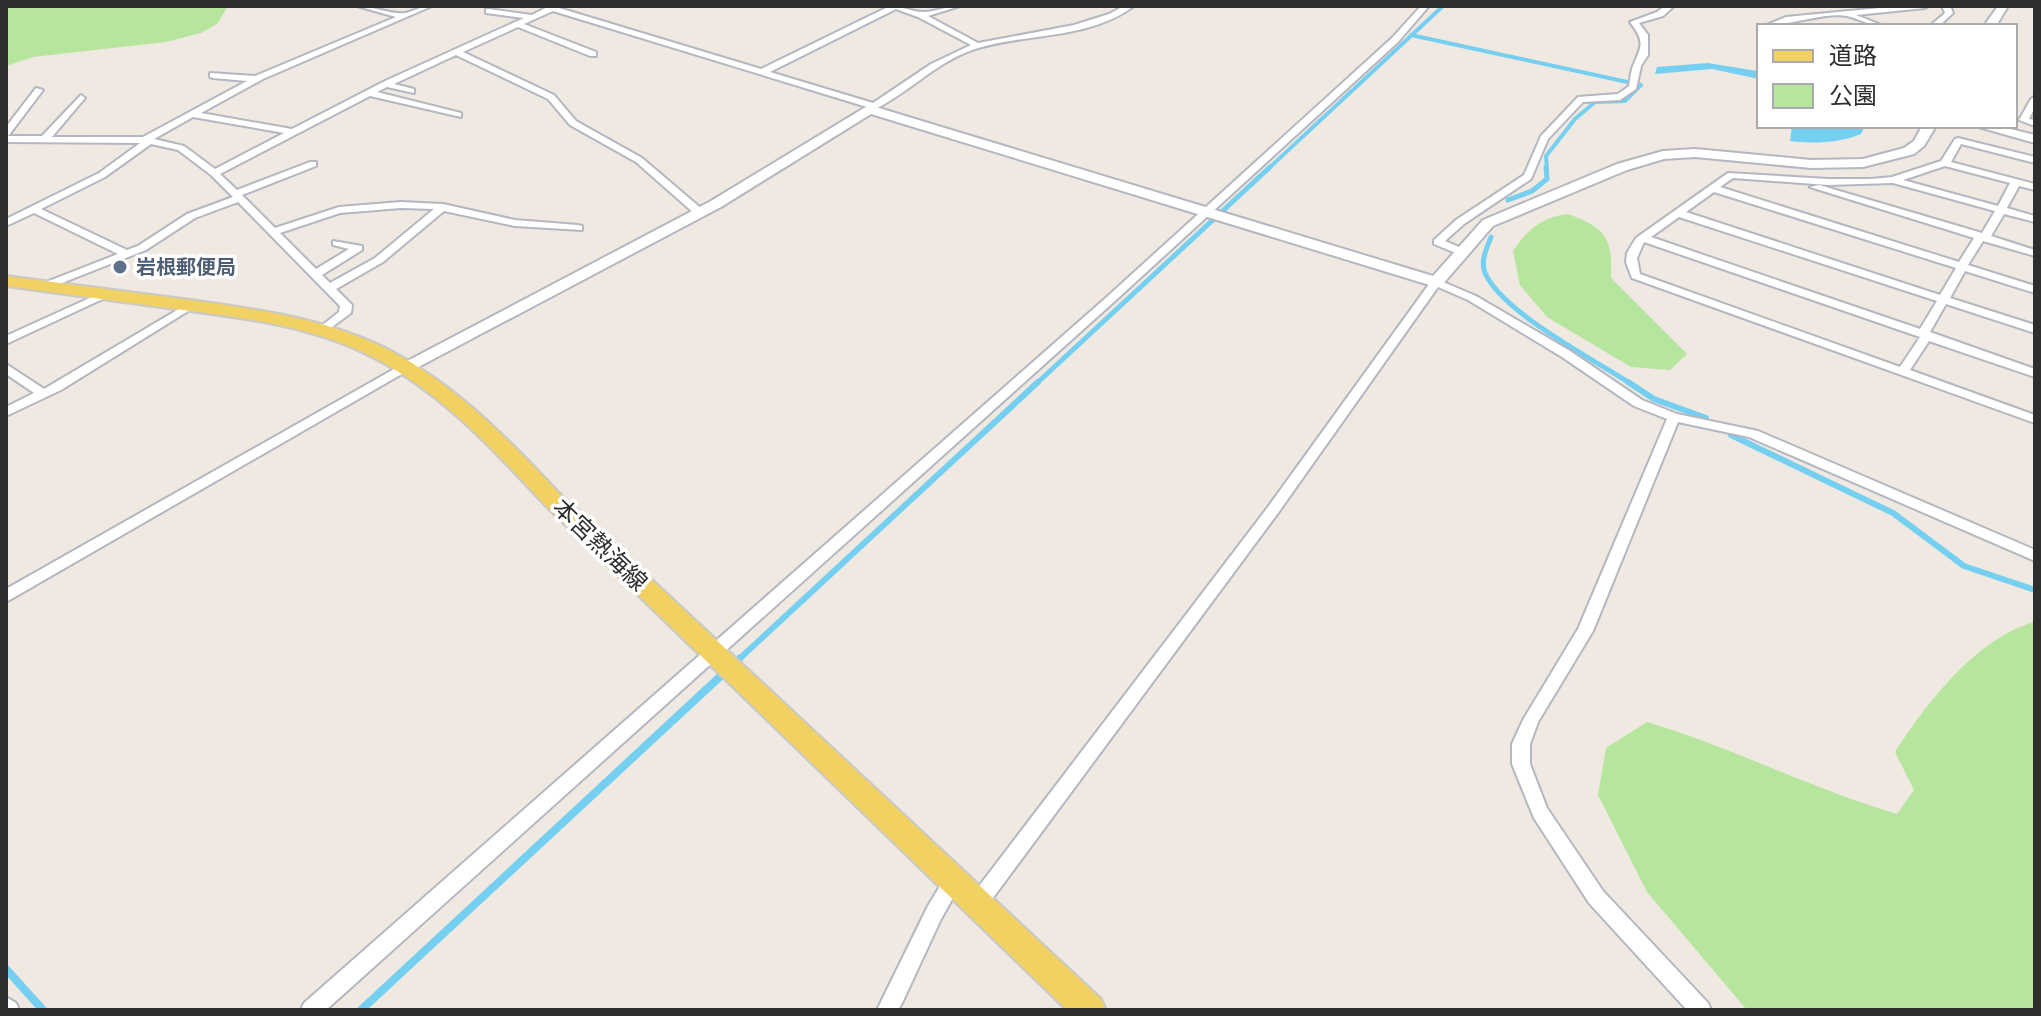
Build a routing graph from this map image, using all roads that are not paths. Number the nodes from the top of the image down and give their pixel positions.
1 (361, 6) edge
2 (428, 6) edge
3 (896, 6) edge
4 (956, 6) edge
5 (1130, 6) edge
6 (1425, 6) edge
7 (1670, 6) edge
8 (1925, 6) edge
9 (1946, 6) edge
10 (2001, 6) edge
11 (554, 7) edge
12 (489, 11) dead end
13 (1847, 13) junction
14 (921, 15) junction
15 (404, 16) junction
16 (532, 17) junction
17 (1786, 19) junction
18 (518, 24) junction
19 (1773, 24) edge
20 (1800, 24) edge
21 (1875, 24) edge
22 (1936, 24) edge
23 (1991, 24) edge
24 (978, 46) junction
25 (456, 52) junction
26 (593, 54) dead end
27 (762, 72) junction
28 (213, 75) dead end
29 (255, 79) junction
30 (386, 84) junction
31 (39, 90) dead end
32 (411, 91) dead end
33 (369, 93) junction
34 (81, 98) dead end
35 (2035, 99) edge
36 (872, 107) junction
37 (191, 114) junction
38 (458, 115) dead end
39 (2035, 123) edge
40 (1928, 128) edge
41 (1990, 128) edge
42 (293, 132) junction
43 (6, 136) edge
44 (46, 138) junction
45 (2035, 139) edge
46 (147, 140) junction
47 (2035, 160) edge
48 (1945, 163) junction
49 (313, 164) dead end
50 (214, 173) junction
51 (1893, 180) junction
52 (1800, 181) junction
53 (2016, 182) junction
54 (2035, 187) edge
55 (1713, 188) junction
56 (238, 196) junction
57 (1908, 201) dead end
58 (443, 207) junction
59 (2000, 209) junction
60 (35, 210) junction
61 (699, 212) junction
62 (1204, 212) junction
63 (1678, 213) junction
64 (1901, 213) junction
65 (2035, 219) edge
66 (6, 223) edge
67 (578, 228) dead end
68 (273, 232) junction
69 (1982, 237) junction
70 (1643, 238) junction
71 (337, 243) dead end
72 (1462, 252) junction
73 (2035, 253) edge
74 (127, 254) junction
75 (1961, 267) junction
76 (315, 274) junction
77 (6, 281) edge
78 (1436, 282) junction
79 (45, 286) junction
80 (329, 288) junction
81 (2035, 290) edge
82 (105, 294) junction
83 (1943, 299) junction
84 (189, 306) junction
85 (2035, 329) edge
86 (321, 331) junction
87 (1925, 335) junction
88 (6, 340) edge
89 (6, 368) edge
90 (403, 368) junction
91 (1903, 372) junction
92 (2035, 373) edge
93 (43, 394) junction
94 (6, 412) edge
95 (1674, 417) junction
96 (2035, 419) edge
97 (2035, 556) edge
98 (8, 592) edge
99 (714, 653) junction
100 (953, 882) junction
101 (977, 904) junction
102 (311, 1010) edge
103 (887, 1010) edge
104 (1090, 1010) edge
105 (1701, 1010) edge

1 - 15 street
2 - 15 street
3 - 14 street
3 - 27 street
4 - 14 street
5 - 24 street
6 - 62 street
7 - 72 street
8 - 13 street
9 - 22 street
10 - 23 street
11 - 16 street
11 - 27 street
12 - 16 street
13 - 17 street
13 - 21 street
14 - 24 street
15 - 29 street
16 - 18 street
17 - 19 street
17 - 20 street
18 - 25 street
18 - 26 street
24 - 36 street
25 - 30 street
25 - 61 street
27 - 36 street
28 - 29 street
29 - 37 street
30 - 32 street
30 - 33 street
31 - 43 street
33 - 38 street
33 - 42 street
34 - 44 street
35 - 39 street
36 - 61 street
36 - 62 street
37 - 42 street
37 - 46 street
40 - 72 street
41 - 45 street
42 - 50 street
43 - 44 street
44 - 46 street
46 - 50 street
46 - 60 street
47 - 48 street
48 - 51 street
48 - 53 street
49 - 56 street
50 - 56 street
51 - 52 street
51 - 59 street
52 - 55 street
52 - 64 street
53 - 54 street
53 - 59 street
55 - 63 street
55 - 75 street
56 - 68 street
56 - 74 street
57 - 64 street
58 - 67 street
58 - 68 street
58 - 80 street
59 - 65 street
59 - 69 street
60 - 66 street
60 - 74 street
61 - 90 street
62 - 78 street
62 - 99 street
63 - 70 street
63 - 83 street
64 - 69 street
68 - 76 street
69 - 73 street
69 - 75 street
70 - 87 street
70 - 91 street
71 - 76 street
72 - 78 street
74 - 79 street
75 - 81 street
75 - 83 street
76 - 80 street
77 - 79 main road, 本宮熱海線
78 - 95 street
78 - 101 street
79 - 82 main road, 本宮熱海線
80 - 86 street
82 - 84 main road, 本宮熱海線
82 - 88 street
83 - 85 street
83 - 87 street
84 - 86 main road, 本宮熱海線
84 - 93 street
86 - 90 main road, 本宮熱海線
87 - 91 street
87 - 92 street
89 - 93 street
90 - 98 street
90 - 99 main road, 本宮熱海線
91 - 96 street
93 - 94 street
95 - 97 street
95 - 105 street
99 - 100 main road, 本宮熱海線
99 - 102 street
100 - 101 main road, 本宮熱海線
100 - 103 street
101 - 104 main road, 本宮熱海線

